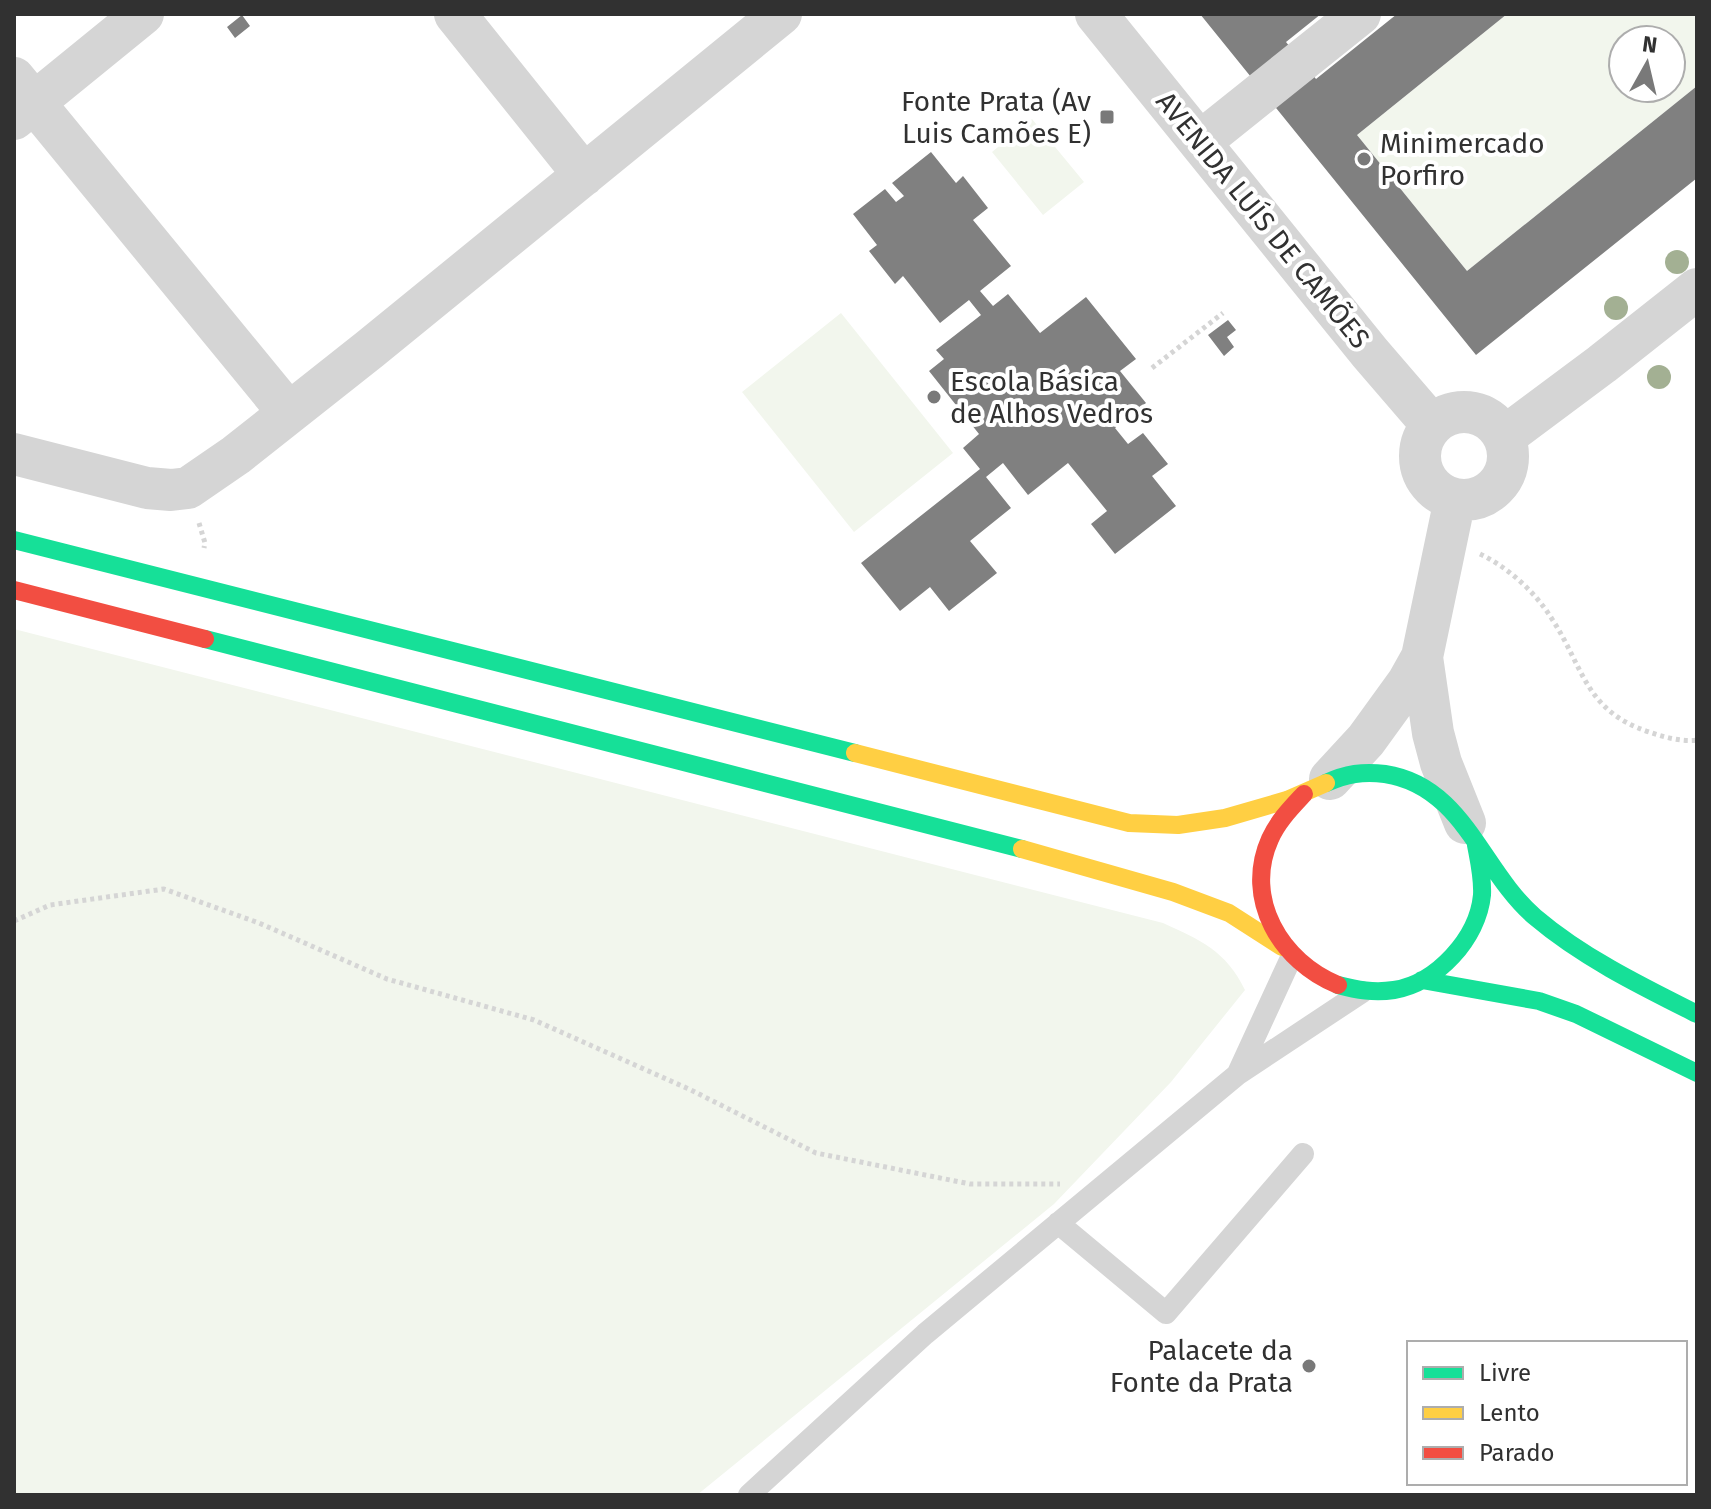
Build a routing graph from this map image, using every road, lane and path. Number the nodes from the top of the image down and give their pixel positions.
1 (143, 14) edge
2 (455, 14) edge
3 (781, 14) edge
4 (1096, 14) edge
5 (1360, 14) edge
6 (21, 100) edge
7 (1200, 142) junction
8 (584, 175) junction
9 (1697, 289) edge
10 (1223, 313) dead end
11 (1152, 368) dead end
12 (288, 412) junction
13 (1432, 425) junction
14 (1504, 437) junction
15 (14, 454) edge
16 (1451, 518) junction
17 (14, 540) edge
18 (14, 590) edge
19 (1422, 657) junction
20 (1697, 740) edge
21 (1317, 787) junction
22 (1471, 834) junction
23 (14, 921) edge
24 (1287, 952) junction
25 (1422, 980) junction
26 (1362, 992) junction
27 (1697, 1014) edge
28 (1697, 1073) edge
29 (1238, 1074) junction
30 (1303, 1154) dead end
31 (1104, 1184) junction
32 (1058, 1223) junction
33 (750, 1495) edge

1 - 6 street
2 - 8 street
3 - 8 street
4 - 7 street, AVENIDA LUÍS DE CAMÕES
5 - 7 street
6 - 12 street
7 - 13 street, AVENIDA LUÍS DE CAMÕES
8 - 12 street
9 - 14 street
10 - 11 path
12 - 15 street
13 - 14 street
13 - 16 street
14 - 16 street
16 - 19 street
16 - 20 path
17 - 21 main road
18 - 24 main road
19 - 21 street
19 - 22 street
21 - 22 main road
21 - 24 main road
22 - 25 main road
22 - 27 main road
23 - 31 path
24 - 26 main road
24 - 29 lane
25 - 26 main road
25 - 28 main road
26 - 29 lane
29 - 31 lane
30 - 32 lane
31 - 32 lane
32 - 33 lane

